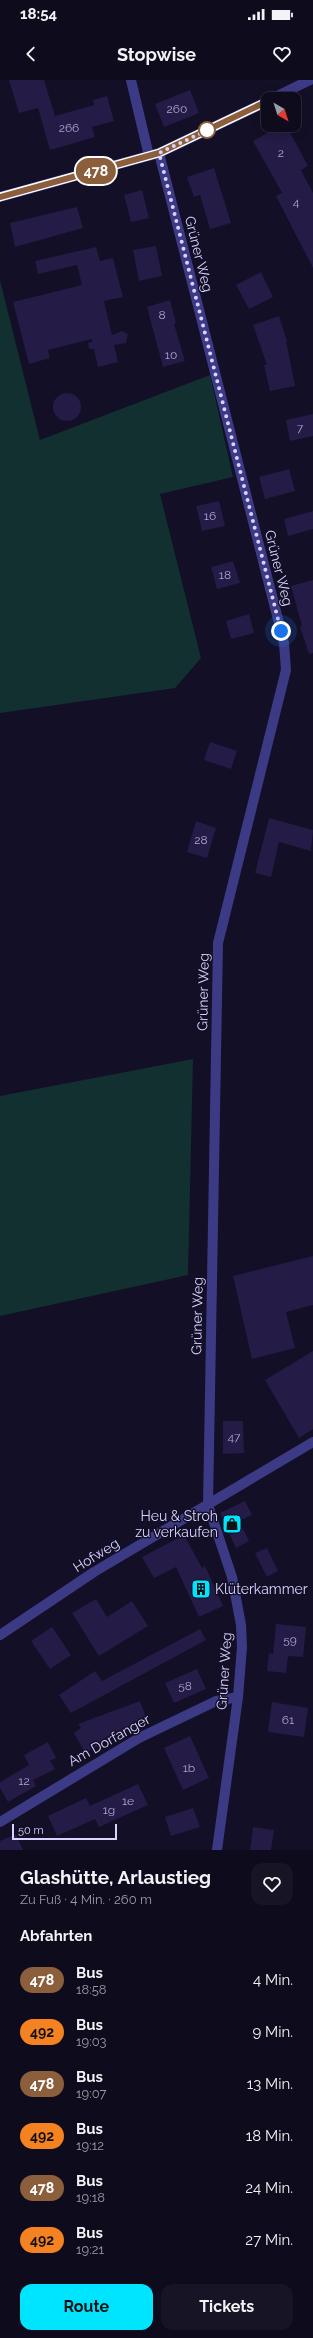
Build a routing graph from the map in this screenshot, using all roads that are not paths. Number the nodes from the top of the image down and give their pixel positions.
1 (131, 80) edge
2 (310, 80) edge
3 (285, 92) edge
4 (261, 104) edge
5 (159, 153) junction
6 (149, 156) junction
7 (0, 197) edge
8 (313, 1442) edge
9 (208, 1505) junction
10 (0, 1635) edge
11 (238, 1697) junction
12 (0, 1822) edge
13 (217, 1850) edge

1 - 6 street
2 - 3 street
4 - 5 street
5 - 6 street
5 - 9 street, Grüner Weg
6 - 7 street
8 - 9 street, Hofweg
9 - 10 street, Hofweg
9 - 11 street, Grüner Weg
11 - 12 street, Am Dorfanger
11 - 13 street, Grüner Weg

